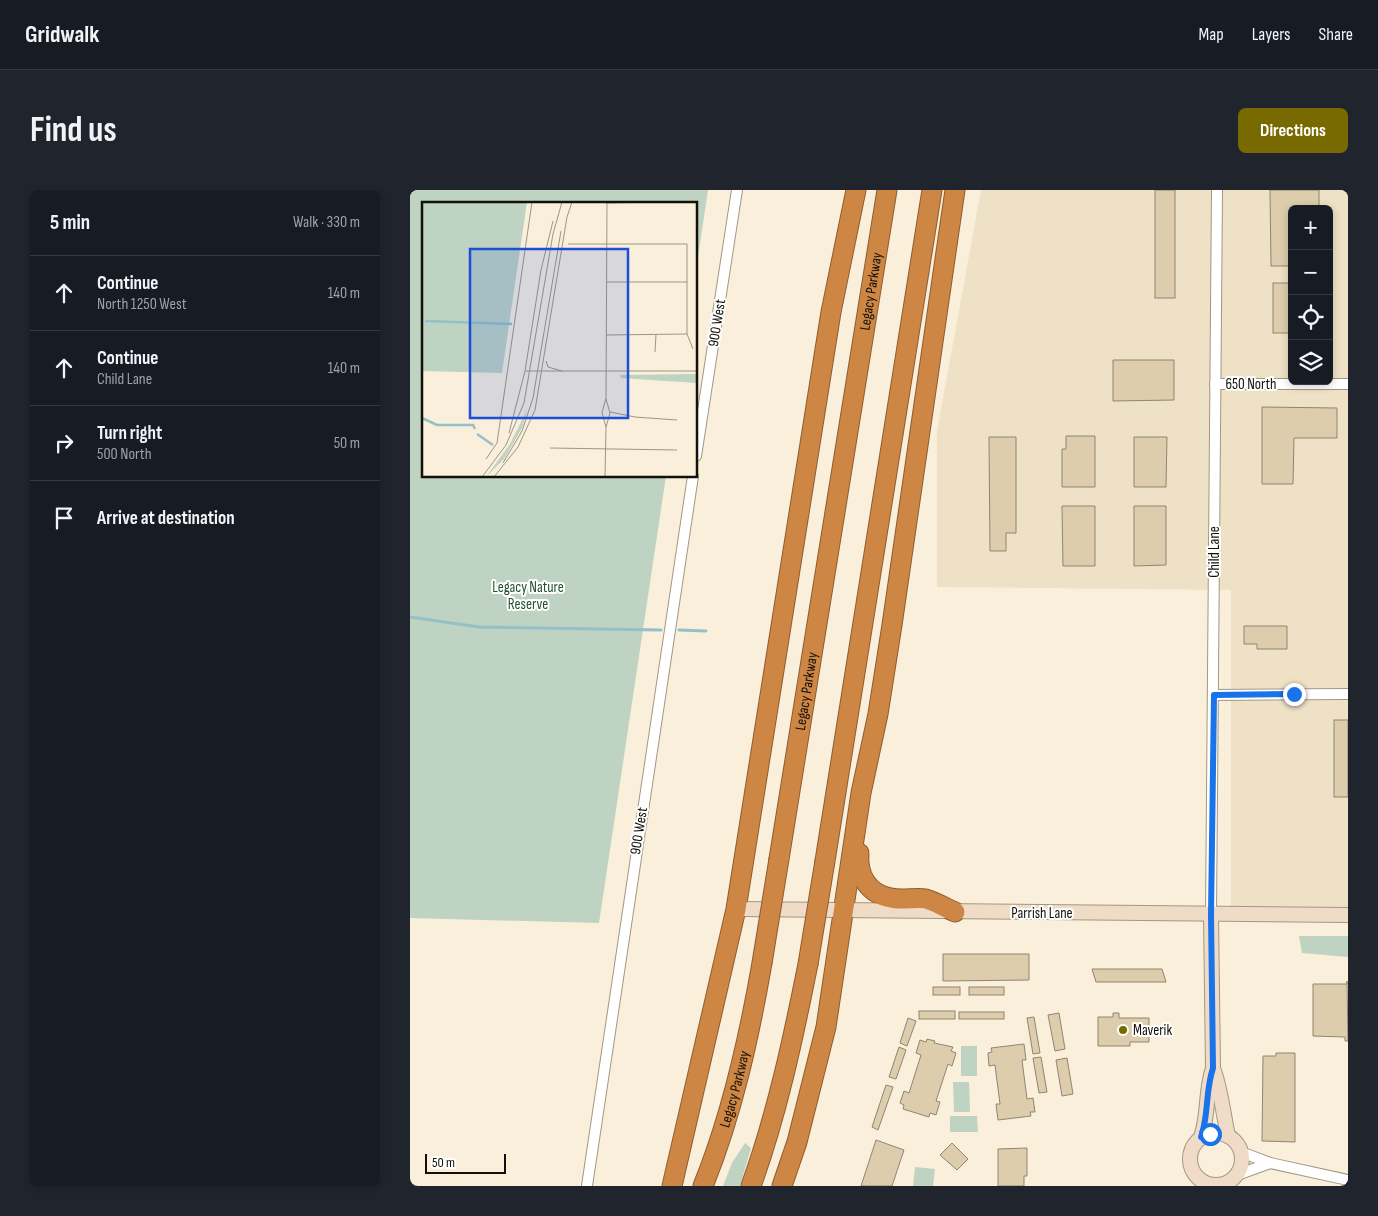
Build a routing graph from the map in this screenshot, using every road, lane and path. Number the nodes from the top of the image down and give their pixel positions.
1 (737, 190) edge
2 (856, 190) edge
3 (887, 190) edge
4 (932, 190) edge
5 (955, 190) edge
6 (1217, 190) edge
7 (1215, 384) junction
8 (1348, 384) edge
9 (698, 443) edge
10 (693, 478) edge
11 (1348, 694) edge
12 (1214, 695) junction
13 (878, 714) junction
14 (850, 868) junction
15 (736, 909) junction
16 (844, 912) junction
17 (909, 912) junction
18 (955, 912) junction
19 (1211, 915) junction
20 (1348, 915) edge
21 (1213, 1068) junction
22 (1228, 1136) junction
23 (1201, 1137) junction
24 (1241, 1152) junction
25 (1270, 1164) junction
26 (1237, 1174) junction
27 (1348, 1180) edge
28 (1198, 1181) edge
29 (1222, 1185) edge
30 (587, 1186) edge
31 (672, 1186) edge
32 (703, 1186) edge
33 (751, 1186) edge
34 (782, 1186) edge

1 - 9 street, 900 West
2 - 15 highway
3 - 32 highway, Legacy Parkway, bridge
4 - 33 highway, bridge
5 - 13 highway
6 - 7 street, Child Lane
7 - 8 street, 650 North
7 - 12 street, Child Lane
10 - 30 street, 900 West
11 - 12 street
12 - 19 street, Child Lane
13 - 14 highway
13 - 18 highway
14 - 16 highway
14 - 17 highway
15 - 16 main road, Parrish Lane
15 - 31 highway
16 - 17 main road, Parrish Lane
16 - 34 highway
17 - 18 main road, Parrish Lane
18 - 19 main road, Parrish Lane
19 - 20 main road, Parrish Lane
19 - 21 main road
21 - 22 main road
21 - 23 main road
22 - 23 main road
22 - 24 main road
23 - 28 main road
24 - 25 street
24 - 26 main road
25 - 26 street
25 - 27 street
26 - 29 main road
28 - 29 main road

